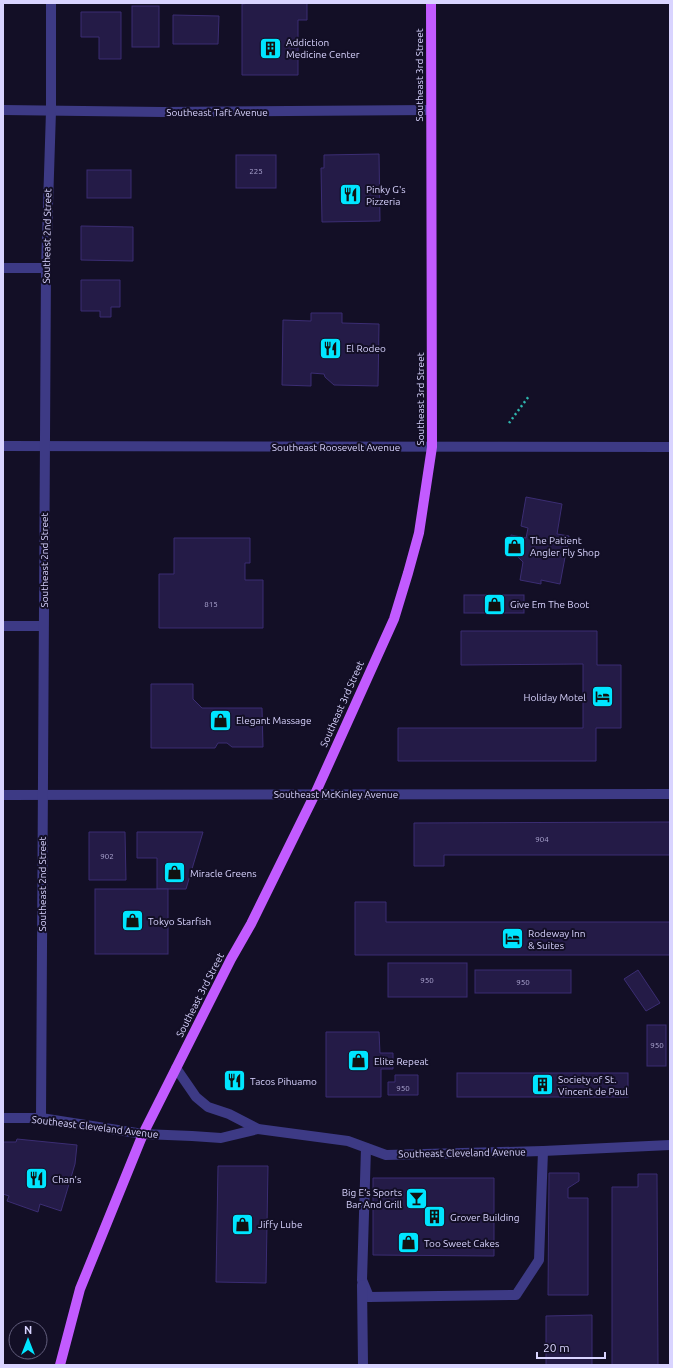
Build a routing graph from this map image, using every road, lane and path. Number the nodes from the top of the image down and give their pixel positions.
1 (51, 3) edge
2 (431, 3) edge
3 (3, 110) edge
4 (431, 110) junction
5 (51, 111) junction
6 (3, 268) edge
7 (46, 268) junction
8 (529, 396) dead end
9 (510, 423) dead end
10 (3, 446) edge
11 (45, 446) junction
12 (432, 447) junction
13 (670, 447) edge
14 (3, 626) edge
15 (43, 626) junction
16 (315, 794) junction
17 (670, 794) edge
18 (3, 795) edge
19 (42, 795) junction
20 (176, 1068) junction
21 (3, 1118) edge
22 (41, 1118) junction
23 (258, 1129) junction
24 (143, 1134) junction
25 (670, 1145) edge
26 (366, 1148) junction
27 (543, 1151) junction
28 (362, 1282) junction
29 (60, 1365) edge
30 (363, 1365) edge

1 - 5 street, Southeast 2nd Street
2 - 4 main road, Southeast 3rd Street
3 - 5 street, Southeast Taft Avenue
4 - 5 street, Southeast Taft Avenue
4 - 12 main road, Southeast 3rd Street
5 - 7 street, Southeast 2nd Street
6 - 7 street
7 - 11 street, Southeast 2nd Street
8 - 9 path
10 - 11 street, Southeast Roosevelt Avenue
11 - 12 street, Southeast Roosevelt Avenue
11 - 15 street, Southeast 2nd Street
12 - 13 street, Southeast Roosevelt Avenue
12 - 16 main road, Southeast 3rd Street
14 - 15 street
15 - 19 street, Southeast 2nd Street
16 - 17 street, Southeast McKinley Avenue
16 - 19 street, Southeast McKinley Avenue
16 - 20 main road, Southeast 3rd Street
18 - 19 street, Southeast McKinley Avenue
19 - 22 street, Southeast 2nd Street
20 - 23 street, Southeast Cleveland Avenue
20 - 24 main road, Southeast 3rd Street
21 - 22 street, Southeast Cleveland Avenue
22 - 24 street, Southeast Cleveland Avenue
23 - 24 street, Southeast Cleveland Avenue
23 - 26 street, Southeast Cleveland Avenue
24 - 29 main road, Southeast 3rd Street
25 - 27 street, Southeast Cleveland Avenue
26 - 27 street, Southeast Cleveland Avenue
26 - 28 street
27 - 28 street
28 - 30 street

